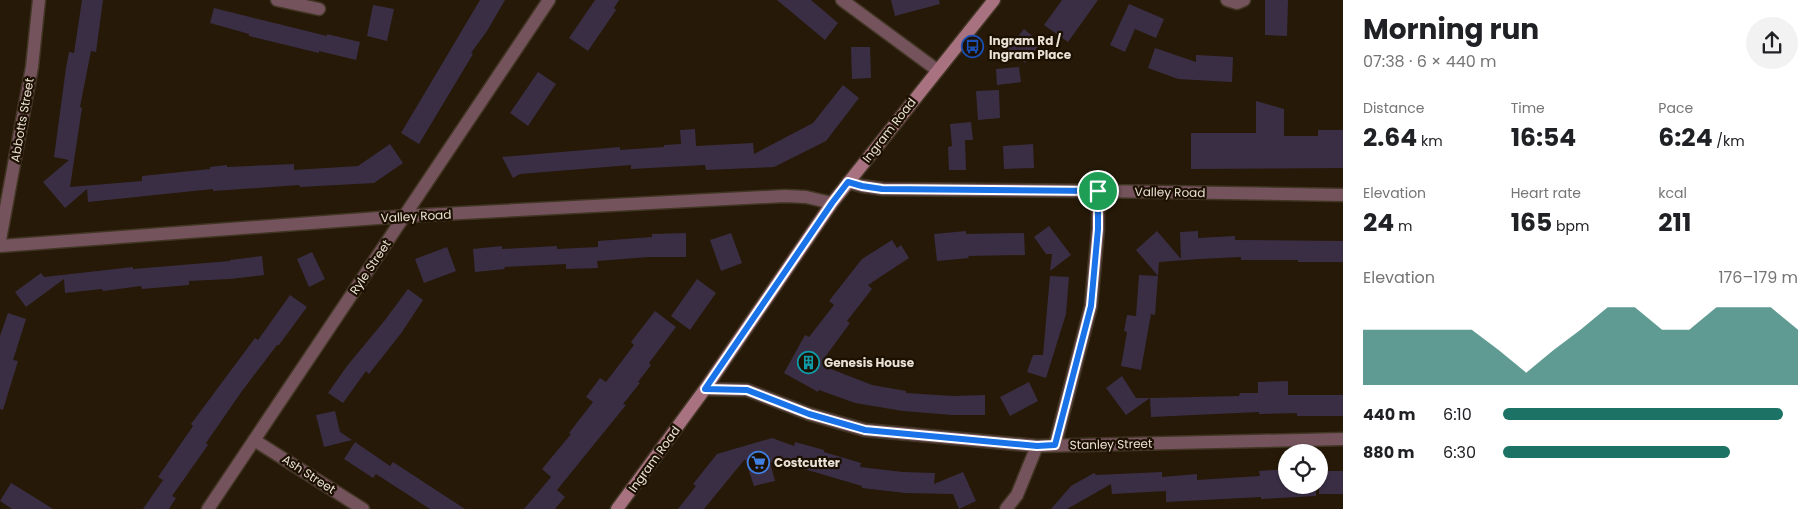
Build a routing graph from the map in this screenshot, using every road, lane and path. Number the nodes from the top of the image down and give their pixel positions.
1 (39, 0) edge
2 (277, 0) edge
3 (549, 0) edge
4 (842, 0) edge
5 (994, 0) edge
6 (1227, 0) edge
7 (1244, 0) edge
8 (292, 2) edge
9 (318, 9) dead end
10 (937, 70) junction
11 (848, 182) junction
12 (1098, 191) junction
13 (1343, 195) edge
14 (832, 203) junction
15 (405, 216) junction
16 (0, 240) edge
17 (0, 246) edge
18 (705, 389) junction
19 (1343, 439) edge
20 (254, 440) junction
21 (1055, 445) junction
22 (1037, 446) junction
23 (208, 509) edge
24 (363, 509) edge
25 (617, 509) edge
26 (1006, 509) edge

1 - 16 street, Abbotts Street
2 - 8 street
3 - 15 street, Ryle Street
4 - 10 street
5 - 10 street, Ingram Road
6 - 7 street
8 - 9 street
10 - 11 street, Ingram Road
11 - 12 street, Valley Road
11 - 14 street, Ingram Road
12 - 13 street, Valley Road
12 - 21 street
14 - 15 street, Valley Road
14 - 18 street, Ingram Road
15 - 17 street, Valley Road
15 - 20 street, Ryle Street
18 - 22 street, Stanley Street
18 - 25 street, Ingram Road
19 - 21 street, Stanley Street
20 - 23 street, Ryle Street
20 - 24 street, Ash Street
21 - 22 street, Stanley Street
22 - 26 street

